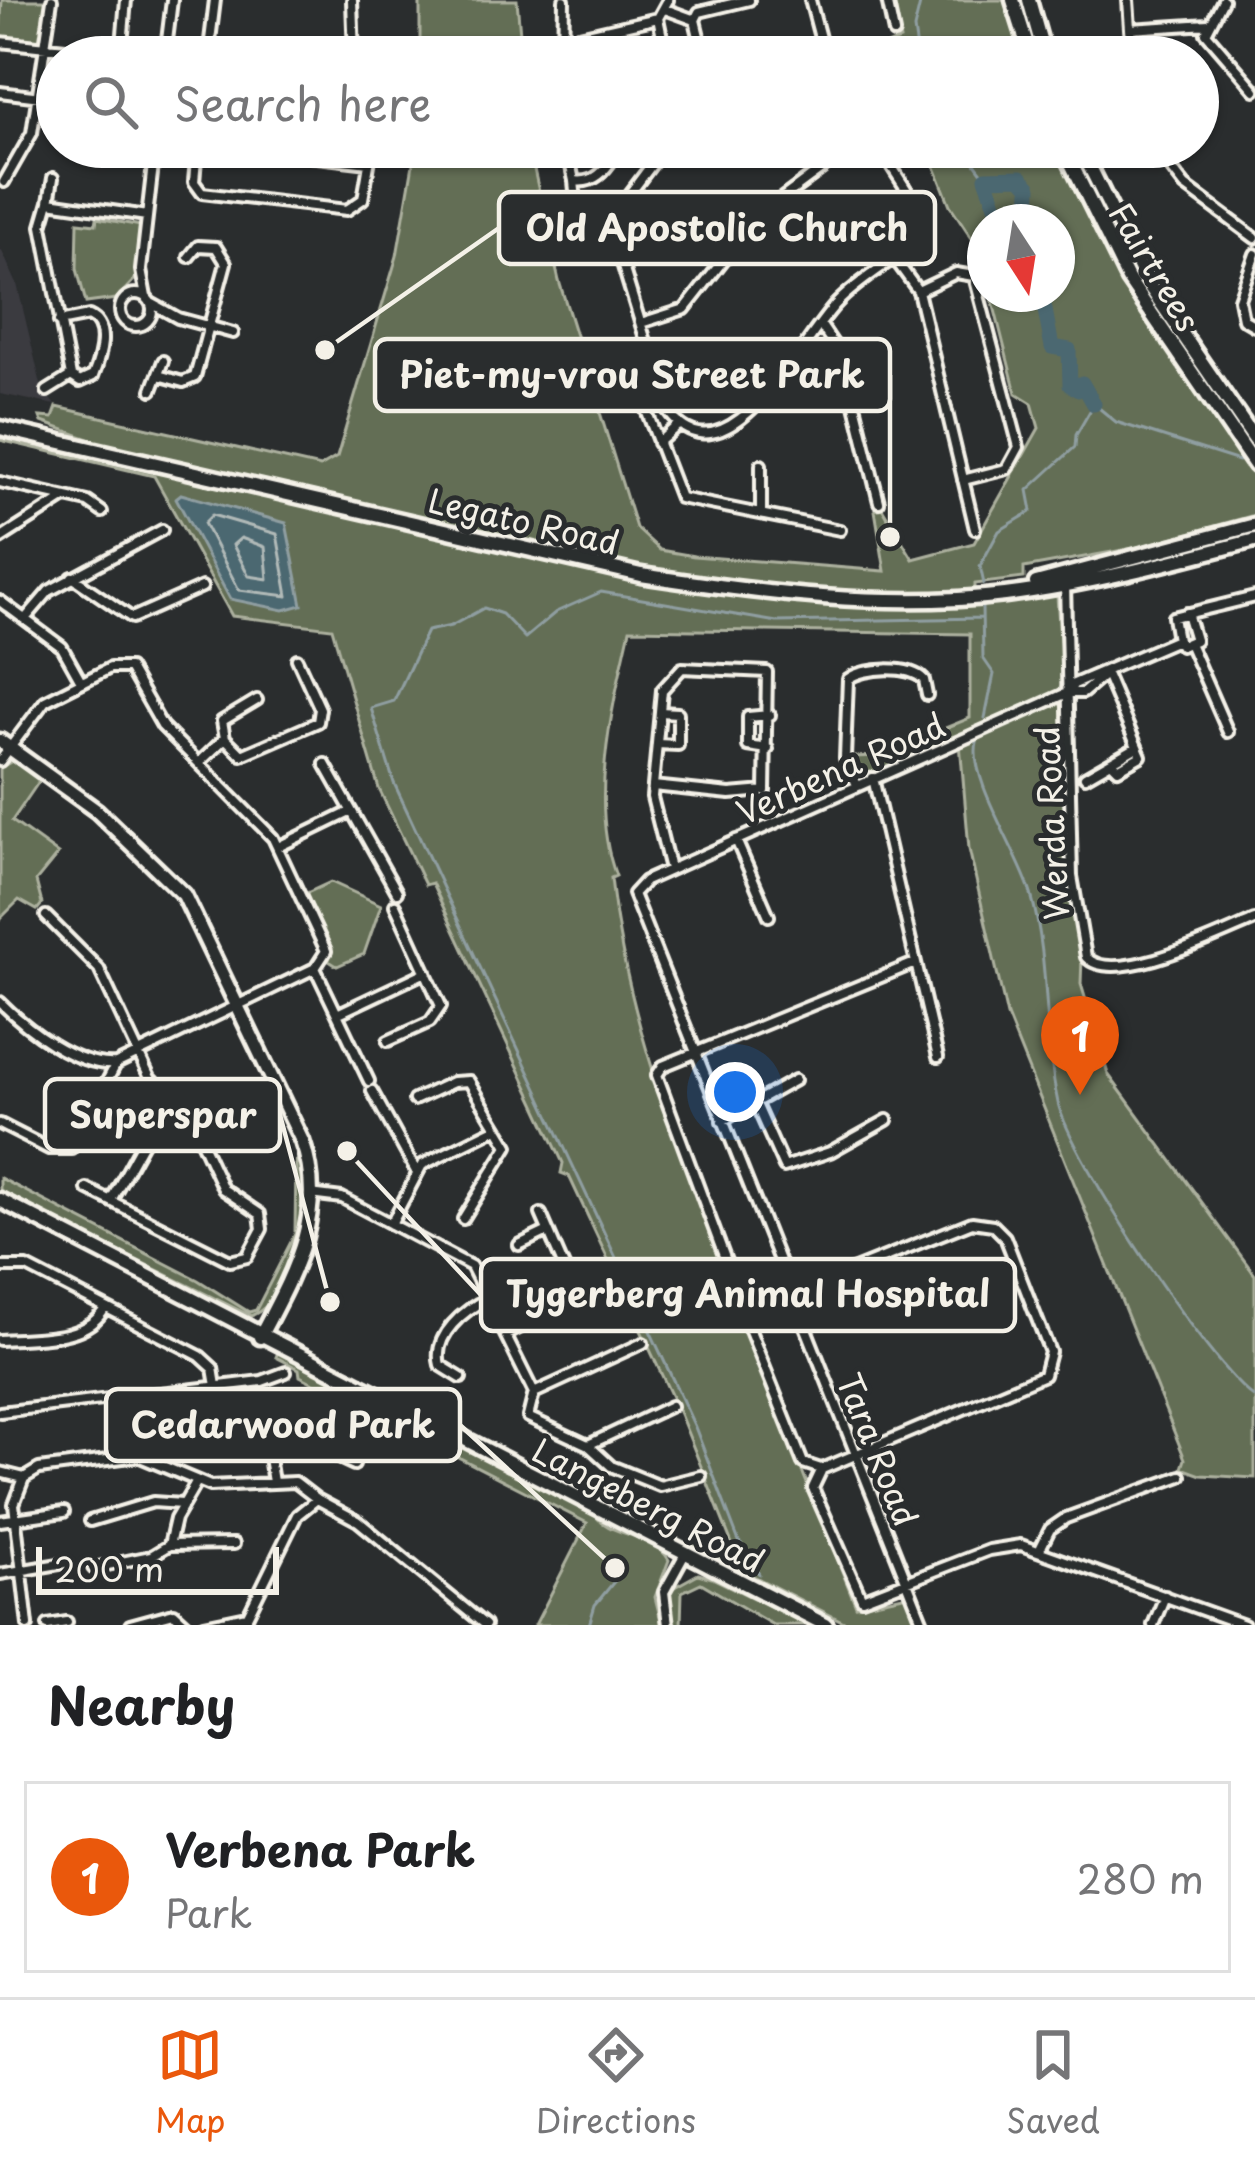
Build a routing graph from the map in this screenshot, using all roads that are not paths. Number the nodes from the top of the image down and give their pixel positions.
1 (52, 0) edge
2 (126, 0) edge
3 (172, 0) edge
4 (215, 0) edge
5 (352, 0) edge
6 (564, 0) edge
7 (749, 0) edge
8 (810, 0) edge
9 (887, 0) edge
10 (1013, 0) edge
11 (1029, 0) edge
12 (1128, 0) edge
13 (1223, 0) edge
14 (667, 5) edge
15 (658, 18) junction
16 (694, 20) junction
17 (1208, 24) junction
18 (1130, 29) junction
19 (894, 33) dead end
20 (47, 36) edge
21 (120, 36) edge
22 (168, 36) edge
23 (211, 36) edge
24 (353, 36) edge
25 (566, 36) edge
26 (579, 36) edge
27 (662, 36) edge
28 (698, 36) edge
29 (819, 36) edge
30 (1024, 36) edge
31 (1040, 36) edge
32 (1130, 36) edge
33 (1209, 36) edge
34 (0, 42) edge
35 (36, 46) edge
36 (1219, 52) edge
37 (1255, 91) edge
38 (0, 92) edge
39 (36, 97) edge
40 (36, 111) edge
41 (153, 168) edge
42 (195, 168) edge
43 (368, 168) edge
44 (571, 168) edge
45 (605, 168) edge
46 (650, 168) edge
47 (822, 168) edge
48 (892, 168) edge
49 (1073, 168) edge
50 (1090, 168) edge
51 (1171, 168) edge
52 (53, 178) dead end
53 (574, 181) junction
54 (4, 182) dead end
55 (49, 202) junction
56 (147, 216) junction
57 (579, 231) dead end
58 (1255, 238) edge
59 (1255, 254) edge
60 (189, 257) dead end
61 (894, 258) junction
62 (141, 270) junction
63 (918, 291) junction
64 (126, 298) junction
65 (149, 300) junction
66 (178, 318) junction
67 (148, 321) junction
68 (58, 322) junction
69 (641, 323) junction
70 (820, 324) junction
71 (1255, 326) edge
72 (208, 327) junction
73 (233, 333) dead end
74 (163, 361) dead end
75 (158, 375) junction
76 (71, 376) junction
77 (152, 390) dead end
78 (46, 391) dead end
79 (646, 410) dead end
80 (679, 424) junction
81 (0, 425) edge
82 (1255, 440) edge
83 (658, 442) junction
84 (761, 465) dead end
85 (1255, 465) edge
86 (963, 480) junction
87 (0, 482) edge
88 (65, 496) junction
89 (879, 502) dead end
90 (102, 512) dead end
91 (760, 514) junction
92 (1255, 525) edge
93 (975, 529) dead end
94 (162, 530) dead end
95 (840, 530) dead end
96 (0, 538) edge
97 (1255, 541) edge
98 (72, 577) junction
99 (1065, 581) junction
100 (202, 587) dead end
101 (1255, 597) edge
102 (0, 601) edge
103 (1187, 613) junction
104 (25, 619) junction
105 (1177, 640) junction
106 (1189, 643) junction
107 (297, 659) dead end
108 (1105, 674) junction
109 (80, 681) junction
110 (1067, 693) junction
111 (927, 695) dead end
112 (257, 700) dead end
113 (660, 712) junction
114 (770, 715) junction
115 (1228, 732) dead end
116 (225, 738) junction
117 (5, 744) edge
118 (657, 744) junction
119 (768, 748) junction
120 (0, 761) edge
121 (200, 762) junction
122 (325, 764) dead end
123 (1085, 777) dead end
124 (873, 778) junction
125 (857, 785) junction
126 (653, 787) junction
127 (350, 812) junction
128 (736, 839) junction
129 (278, 847) junction
130 (670, 869) junction
131 (635, 889) joint
132 (397, 892) dead end
133 (394, 905) dead end
134 (46, 916) dead end
135 (769, 916) dead end
136 (1255, 920) edge
137 (915, 963) junction
138 (316, 968) junction
139 (426, 972) junction
140 (0, 1002) edge
141 (238, 1004) junction
142 (337, 1014) junction
143 (388, 1041) dead end
144 (138, 1051) junction
145 (696, 1053) junction
146 (938, 1057) dead end
147 (98, 1064) junction
148 (116, 1064) junction
149 (795, 1080) dead end
150 (106, 1084) junction
151 (414, 1100) dead end
152 (754, 1102) junction
153 (173, 1105) junction
154 (722, 1120) junction
155 (887, 1120) dead end
156 (0, 1124) edge
157 (495, 1130) junction
158 (417, 1173) junction
159 (87, 1189) dead end
160 (310, 1194) junction
161 (0, 1200) edge
162 (111, 1200) junction
163 (541, 1214) dead end
164 (463, 1219) dead end
165 (392, 1224) junction
166 (548, 1231) junction
167 (519, 1244) dead end
168 (0, 1268) edge
169 (792, 1295) junction
170 (489, 1298) junction
171 (760, 1307) junction
172 (105, 1308) junction
173 (506, 1335) junction
174 (260, 1337) junction
175 (0, 1340) edge
176 (643, 1343) dead end
177 (286, 1372) dead end
178 (461, 1378) dead end
179 (216, 1386) junction
180 (534, 1394) junction
181 (671, 1406) dead end
182 (0, 1412) edge
183 (360, 1433) dead end
184 (327, 1437) junction
185 (588, 1445) junction
186 (268, 1451) junction
187 (197, 1453) dead end
188 (856, 1455) junction
189 (354, 1465) dead end
190 (823, 1469) junction
191 (0, 1472) edge
192 (701, 1476) dead end
193 (1181, 1476) dead end
194 (24, 1478) junction
195 (273, 1482) junction
196 (196, 1483) junction
197 (317, 1499) junction
198 (182, 1504) junction
199 (64, 1512) dead end
200 (14, 1519) junction
201 (0, 1521) edge
202 (90, 1521) dead end
203 (234, 1544) dead end
204 (170, 1545) junction
205 (1041, 1547) junction
206 (686, 1552) junction
207 (65, 1563) dead end
208 (93, 1568) dead end
209 (21, 1571) junction
210 (0, 1574) edge
211 (908, 1584) junction
212 (1165, 1596) junction
213 (244, 1621) edge
214 (67, 1622) dead end
215 (28, 1625) edge
216 (49, 1625) edge
217 (130, 1625) edge
218 (187, 1625) edge
219 (204, 1625) edge
220 (485, 1625) edge
221 (668, 1625) edge
222 (826, 1625) edge
223 (924, 1625) edge
224 (1153, 1625) edge
225 (1244, 1625) edge

1 - 20 street
2 - 21 street
3 - 22 street
4 - 23 street
5 - 24 street
6 - 25 street
7 - 16 street
8 - 29 street
9 - 19 street
10 - 30 street
11 - 31 street
12 - 18 street
13 - 17 street
14 - 15 street
14 - 16 street
15 - 26 street
15 - 27 street
16 - 28 street
17 - 18 street
17 - 33 street
18 - 32 street
34 - 35 street
36 - 37 street
38 - 39 street
40 - 54 street
41 - 56 street
42 - 43 street
44 - 53 street
45 - 53 street
46 - 69 street
47 - 69 street
48 - 61 street
49 - 85 street, Fairtrees
50 - 82 street, Fairtrees
51 - 58 street
52 - 55 street
53 - 57 street
55 - 56 street
55 - 68 street
56 - 62 street
59 - 71 street
60 - 72 street
61 - 63 street
61 - 70 street
62 - 64 street
62 - 65 street
63 - 86 street
63 - 86 street
64 - 65 street
64 - 67 street
65 - 66 street
65 - 67 street
66 - 67 street
66 - 72 street
68 - 76 street
68 - 76 street
69 - 80 street
70 - 80 street
70 - 89 street
72 - 73 street
72 - 75 street
74 - 75 street
75 - 77 street
76 - 78 street
79 - 83 street
80 - 83 street
81 - 99 street, Legato Road
83 - 91 street
84 - 91 street
86 - 93 street
87 - 88 street
88 - 90 street
88 - 96 street
91 - 95 street
92 - 99 street, Legato Road
94 - 98 street
97 - 99 street, Legato Road
98 - 100 street
98 - 104 street
99 - 110 street, Werda Road
101 - 103 street
102 - 104 street
103 - 105 street
103 - 106 street
104 - 109 street
105 - 106 street
105 - 108 street, Verbena Road
106 - 115 street
107 - 116 street
108 - 110 street, Verbena Road
108 - 123 street
109 - 117 street
109 - 121 street
110 - 124 street, Verbena Road
110 - 136 street, Werda Road
111 - 125 street
112 - 116 street
113 - 114 street
113 - 118 street
113 - 118 street
114 - 119 street
114 - 119 street
116 - 121 street
117 - 120 street
117 - 141 street
118 - 126 street
119 - 126 street
121 - 129 street
122 - 127 street
124 - 125 street, Verbena Road
124 - 137 street
125 - 128 street, Verbena Road
126 - 130 street
127 - 129 street
127 - 132 street
128 - 130 street, Verbena Road
128 - 135 street
129 - 138 street
130 - 131 street, Verbena Road
131 - 145 street, Tara Road
133 - 139 street
134 - 144 street
137 - 145 street
137 - 146 street
138 - 141 street
138 - 142 street
139 - 142 street
139 - 143 street
140 - 147 street
141 - 144 street
141 - 160 street
142 - 158 street
144 - 148 street
144 - 153 street
145 - 154 street, Tara Road
145 - 171 street
147 - 148 street
147 - 150 street
148 - 150 street
149 - 152 street
150 - 156 street
151 - 157 street
152 - 154 street
152 - 155 street
153 - 162 street
153 - 162 street
154 - 169 street, Tara Road
157 - 158 street
157 - 164 street
158 - 165 street
159 - 162 street
160 - 165 street
160 - 174 street
161 - 174 street, Langeberg Road
163 - 166 street
165 - 170 street
166 - 167 street
166 - 173 street
168 - 172 street
169 - 171 street
169 - 188 street, Tara Road
169 - 188 street
170 - 173 street
170 - 178 street
171 - 190 street
172 - 175 street
172 - 179 street
173 - 180 street
174 - 206 street, Langeberg Road
176 - 180 street
177 - 179 street
179 - 182 street
180 - 185 street
181 - 185 street
183 - 184 street
184 - 186 street
184 - 189 street
185 - 192 street
186 - 187 street
186 - 195 street
188 - 190 street
188 - 211 street, Tara Road
190 - 211 street
191 - 194 street
193 - 205 street
194 - 196 street
194 - 200 street
195 - 196 street
195 - 197 street
196 - 198 street
197 - 213 street
197 - 220 street
198 - 202 street
198 - 204 street
199 - 200 street
200 - 201 street
200 - 209 street
203 - 204 street
204 - 208 street
205 - 211 street
205 - 212 street
206 - 221 street
206 - 222 street, Langeberg Road
207 - 209 street
209 - 210 street
209 - 215 street
211 - 223 street, Tara Road
212 - 224 street
212 - 225 street
213 - 219 street
214 - 216 street
217 - 218 street

